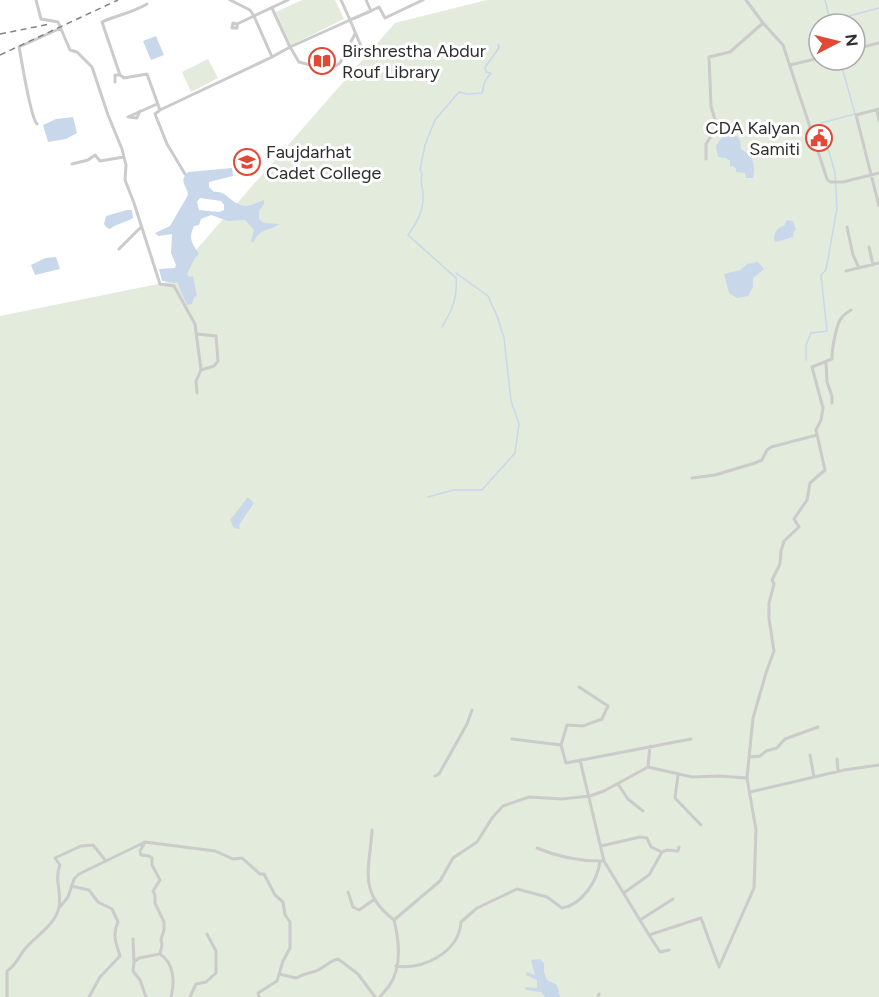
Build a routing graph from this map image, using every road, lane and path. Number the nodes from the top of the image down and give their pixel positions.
1 (36, 0) edge
2 (230, 0) edge
3 (288, 0) edge
4 (341, 0) edge
5 (366, 0) edge
6 (423, 0) edge
7 (747, 0) edge
8 (147, 4) dead end
9 (272, 8) junction
10 (371, 10) junction
11 (254, 16) junction
12 (350, 20) junction
13 (763, 23) junction
14 (237, 24) dead end
15 (60, 28) junction
16 (356, 34) junction
17 (361, 46) dead end
18 (290, 47) junction
19 (272, 57) junction
20 (807, 61) edge
21 (790, 65) junction
22 (120, 75) junction
23 (115, 82) dead end
24 (157, 104) junction
25 (878, 109) edge
26 (160, 110) junction
27 (141, 111) dead end
28 (879, 121) edge
29 (37, 124) dead end
30 (124, 157) junction
31 (706, 159) dead end
32 (72, 164) dead end
33 (879, 173) edge
34 (185, 174) dead end
35 (872, 175) junction
36 (879, 206) edge
37 (141, 227) junction
38 (847, 227) dead end
39 (869, 247) dead end
40 (119, 249) dead end
41 (879, 263) edge
42 (873, 265) junction
43 (859, 268) junction
44 (846, 271) dead end
45 (851, 310) dead end
46 (197, 334) junction
47 (826, 362) junction
48 (201, 370) junction
49 (197, 393) dead end
50 (832, 403) dead end
51 (817, 435) junction
52 (692, 478) dead end
53 (579, 687) dead end
54 (472, 710) dead end
55 (818, 727) dead end
56 (512, 739) dead end
57 (691, 739) dead end
58 (561, 745) junction
59 (650, 746) junction
60 (810, 755) dead end
61 (750, 757) junction
62 (837, 759) dead end
63 (580, 760) junction
64 (879, 765) edge
65 (648, 767) junction
66 (838, 771) junction
67 (678, 774) junction
68 (435, 776) dead end
69 (814, 777) junction
70 (747, 778) junction
71 (618, 783) junction
72 (750, 792) junction
73 (590, 796) junction
74 (642, 811) dead end
75 (701, 825) dead end
76 (372, 830) dead end
77 (145, 842) junction
78 (601, 846) junction
79 (679, 847) dead end
80 (537, 848) dead end
81 (662, 852) junction
82 (106, 861) junction
83 (602, 861) junction
84 (71, 886) junction
85 (348, 892) dead end
86 (625, 892) dead end
87 (375, 898) junction
88 (673, 899) dead end
89 (59, 908) junction
90 (394, 920) junction
91 (640, 920) junction
92 (207, 933) dead end
93 (649, 935) junction
94 (133, 939) dead end
95 (669, 950) dead end
96 (160, 954) junction
97 (134, 962) junction
98 (396, 966) junction
99 (279, 974) junction
100 (7, 997) edge
101 (89, 997) edge
102 (146, 997) edge
103 (171, 997) edge
104 (190, 997) edge
105 (259, 997) edge
106 (378, 997) edge

1 - 15 street
2 - 11 street
3 - 9 street
4 - 12 street
5 - 10 street
6 - 10 street
7 - 13 street
8 - 22 street
9 - 11 street
9 - 18 street
10 - 12 street
11 - 14 street
11 - 19 street
12 - 16 street
12 - 18 street
13 - 21 street
13 - 31 street
15 - 29 street
15 - 30 street
16 - 17 street
16 - 18 street
18 - 19 street
19 - 26 street
20 - 21 street
21 - 35 street
22 - 23 street
22 - 24 street
24 - 26 street
24 - 27 street
25 - 28 street
25 - 35 street
26 - 34 street
30 - 32 street
30 - 37 street
33 - 35 street
35 - 36 street
37 - 40 street
37 - 46 street
38 - 43 street
39 - 42 street
41 - 42 street
42 - 43 street
43 - 44 street
45 - 47 street
46 - 48 street
46 - 48 street
47 - 50 street
47 - 51 street
48 - 49 street
51 - 52 street
51 - 61 street
53 - 58 street
54 - 68 street
55 - 61 street
56 - 58 street
57 - 59 street
58 - 63 street
59 - 63 street
59 - 65 street
60 - 69 street
61 - 70 street
62 - 66 street
63 - 73 street
64 - 66 street
65 - 67 street
65 - 71 street
66 - 69 street
67 - 70 street
67 - 75 street
69 - 72 street
70 - 72 street
71 - 73 street
71 - 74 street
72 - 93 street
73 - 78 street
73 - 90 street
76 - 87 street
77 - 82 street
77 - 96 street
77 - 99 street
78 - 81 street
78 - 83 street
79 - 81 street
80 - 83 street
81 - 86 street
82 - 84 street
82 - 89 street
83 - 91 street
83 - 98 street
84 - 89 street
84 - 101 street
85 - 87 street
87 - 90 street
88 - 91 street
89 - 100 street
90 - 98 street
91 - 93 street
92 - 104 street
93 - 95 street
94 - 97 street
96 - 97 street
96 - 103 street
97 - 102 street
98 - 106 street
99 - 105 street
99 - 106 street

